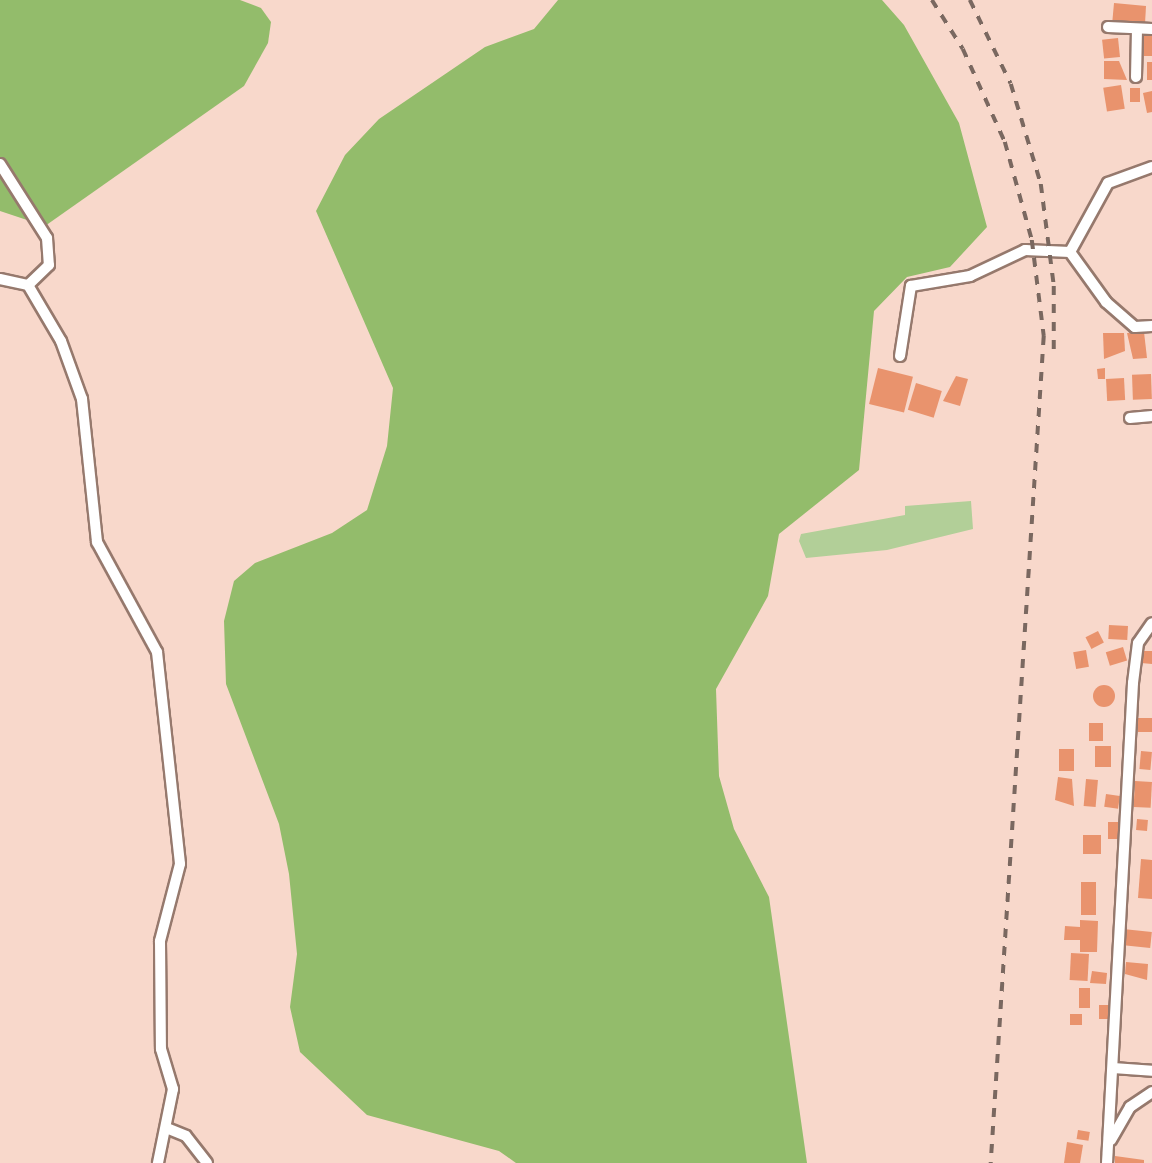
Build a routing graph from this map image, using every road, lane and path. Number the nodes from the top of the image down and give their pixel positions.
1 (1108, 27) dead end
2 (1152, 29) edge
3 (1137, 30) junction
4 (1136, 77) dead end
5 (0, 164) edge
6 (1152, 167) edge
7 (1070, 252) junction
8 (0, 279) edge
9 (28, 285) junction
10 (1152, 326) edge
11 (900, 356) dead end
12 (1152, 416) edge
13 (1130, 418) dead end
14 (1152, 623) edge
15 (1113, 1068) junction
16 (1152, 1071) edge
17 (1152, 1092) edge
18 (169, 1129) junction
19 (1109, 1146) junction
20 (158, 1163) edge
21 (207, 1163) edge
22 (1107, 1163) edge

1 - 3 street
2 - 3 street
3 - 4 street
5 - 9 street
6 - 7 street
7 - 10 street
7 - 11 street
8 - 9 street
9 - 18 street
12 - 13 street
14 - 15 street
15 - 16 street
15 - 19 street
17 - 19 street
18 - 20 street
18 - 21 street
19 - 22 street

